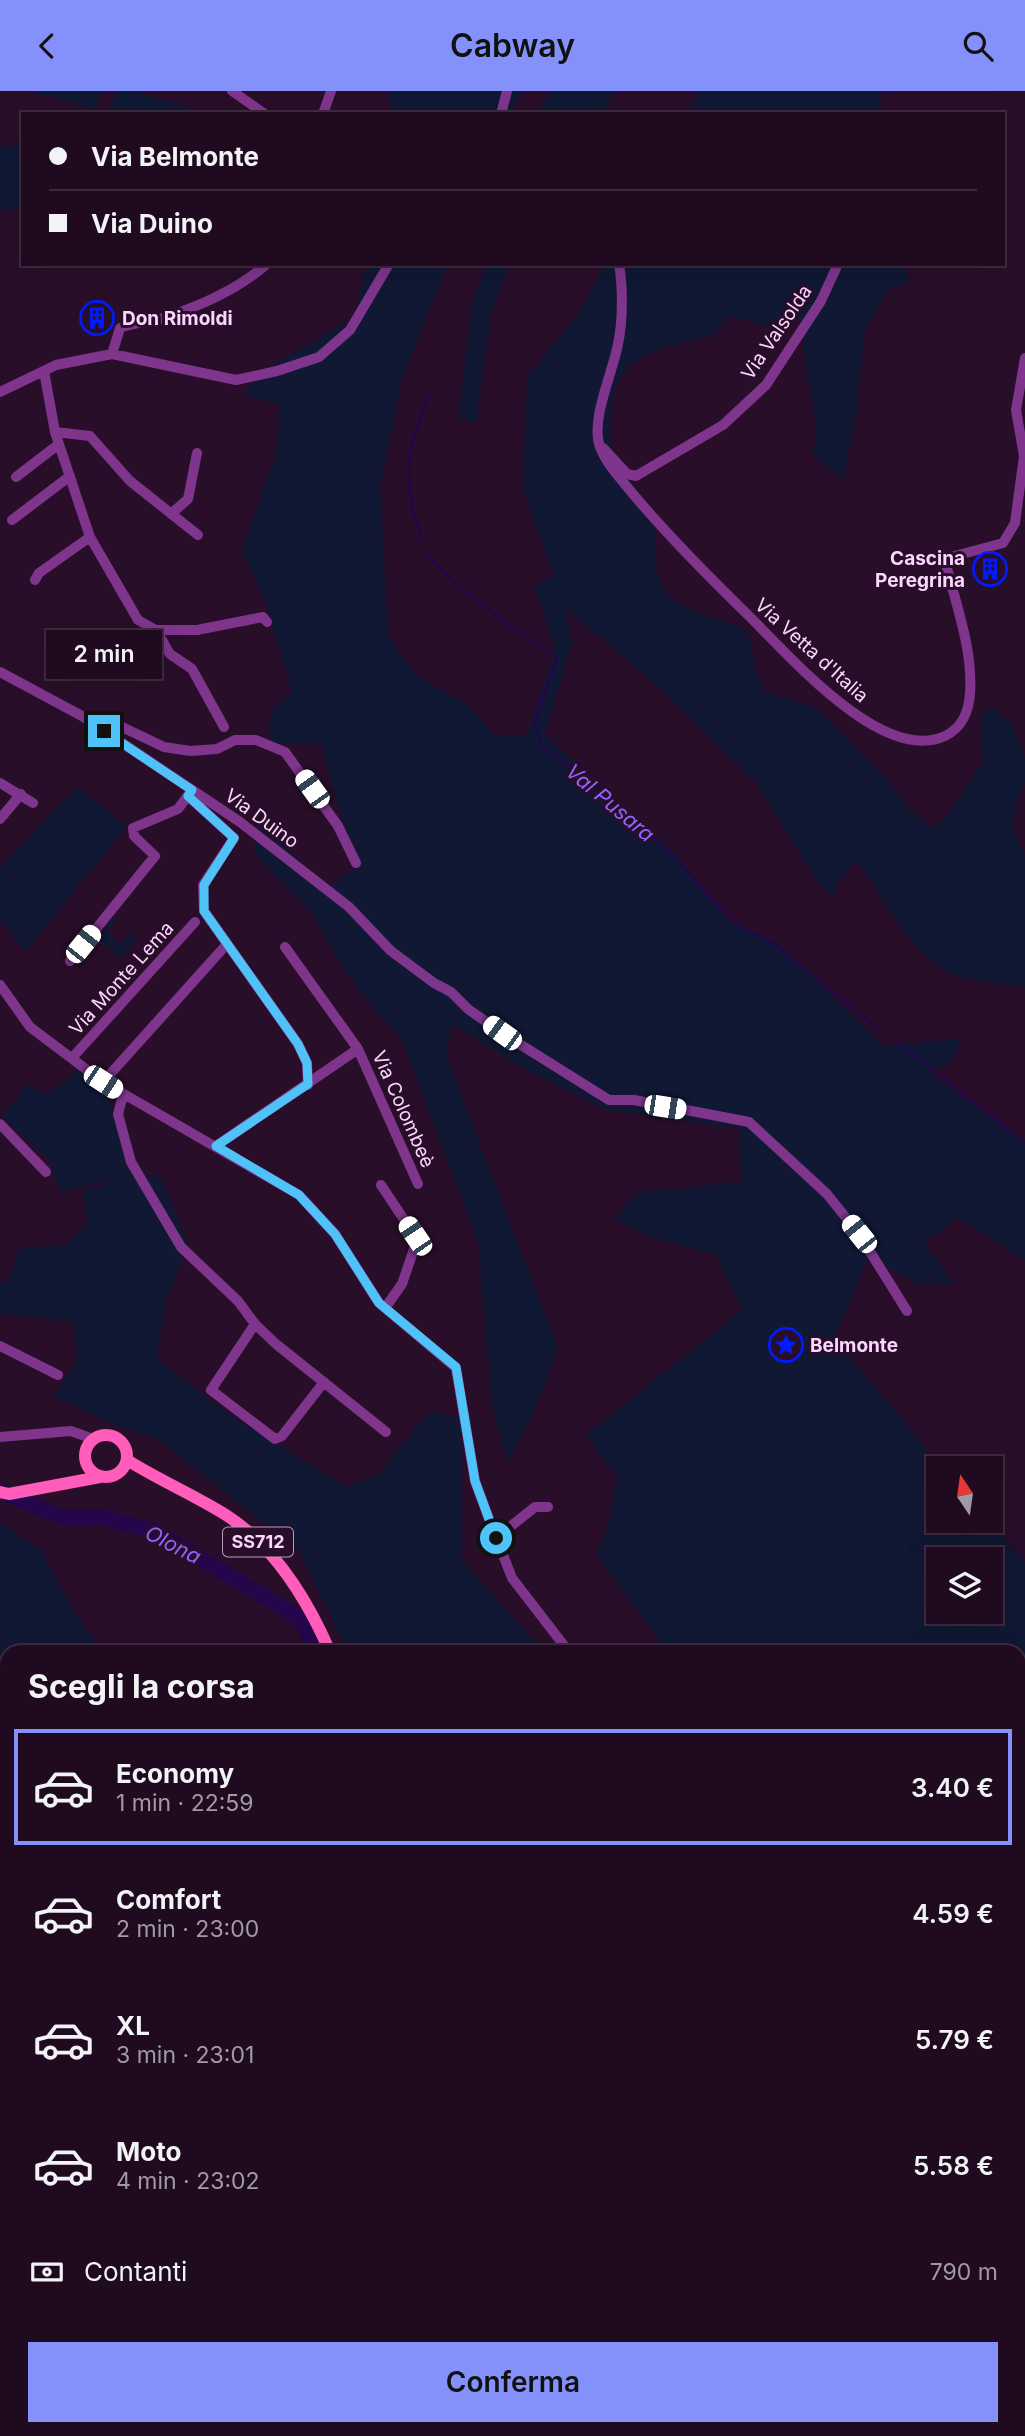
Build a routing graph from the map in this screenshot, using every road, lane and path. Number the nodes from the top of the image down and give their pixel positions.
1 (232, 91) edge
2 (331, 91) edge
3 (507, 91) edge
4 (262, 112) edge
5 (324, 112) edge
6 (501, 112) edge
7 (265, 266) edge
8 (388, 266) edge
9 (619, 266) edge
10 (837, 266) edge
11 (112, 354) junction
12 (1025, 358) edge
13 (44, 371) junction
14 (0, 392) edge
15 (55, 432) junction
16 (598, 443) junction
17 (60, 444) junction
18 (197, 453) dead end
19 (16, 477) dead end
20 (70, 477) junction
21 (172, 514) junction
22 (12, 520) dead end
23 (198, 535) dead end
24 (90, 537) junction
25 (35, 580) dead end
26 (267, 622) dead end
27 (156, 630) junction
28 (0, 670) edge
29 (33, 682) dead end
30 (82, 716) junction
31 (224, 727) dead end
32 (0, 783) edge
33 (190, 793) junction
34 (21, 794) junction
35 (33, 803) dead end
36 (0, 819) edge
37 (356, 863) dead end
38 (195, 922) dead end
39 (227, 944) junction
40 (285, 947) dead end
41 (70, 961) dead end
42 (0, 985) edge
43 (358, 1049) junction
44 (72, 1058) junction
45 (103, 1082) junction
46 (308, 1084) junction
47 (122, 1094) junction
48 (0, 1124) edge
49 (216, 1146) junction
50 (46, 1172) dead end
51 (418, 1184) dead end
52 (380, 1185) dead end
53 (385, 1308) junction
54 (907, 1311) dead end
55 (255, 1324) junction
56 (0, 1346) edge
57 (58, 1375) dead end
58 (324, 1382) junction
59 (386, 1432) dead end
60 (0, 1437) edge
61 (90, 1442) junction
62 (85, 1459) junction
63 (127, 1460) junction
64 (119, 1473) junction
65 (146, 1473) junction
66 (100, 1477) junction
67 (65, 1484) junction
68 (0, 1492) edge
69 (548, 1507) dead end
70 (496, 1538) junction
71 (326, 1645) edge
72 (564, 1645) edge

1 - 4 street
2 - 5 street
3 - 6 street
7 - 11 street
8 - 11 street
9 - 16 street
10 - 16 street, Via Valsolda
11 - 13 street
12 - 16 street, Via Vetta d'Italia
13 - 14 street
13 - 15 street
15 - 17 street
15 - 21 street
17 - 19 street
17 - 20 street
18 - 21 street
20 - 22 street
20 - 24 street
21 - 23 street
24 - 25 street
24 - 27 street
26 - 27 street
27 - 31 street
28 - 29 street
28 - 30 street, Via Duino
30 - 33 street, Via Duino
30 - 37 street
32 - 34 street
33 - 39 street
33 - 41 street
33 - 54 street, Via Duino
34 - 35 street
34 - 36 street
38 - 44 street, Via Monte Lema
39 - 45 street
39 - 46 street
40 - 43 street, Via Colombeè
42 - 44 street
43 - 46 street, Via Colombeè
43 - 51 street, Via Colombeè
44 - 45 street
45 - 47 street
46 - 49 street, Via Colombeè
47 - 49 street
47 - 55 street
48 - 50 street
49 - 53 street
52 - 53 street
53 - 70 street
55 - 58 street
55 - 58 street
56 - 57 street
58 - 59 street
60 - 61 street
61 - 62 main road
61 - 63 main road, SS712
62 - 66 main road
62 - 67 main road
63 - 64 main road
63 - 65 main road, SS712
64 - 65 main road, SS712
64 - 66 main road, SS712
65 - 71 main road, SS712
66 - 67 main road, SS712
67 - 68 main road, SS712
69 - 70 street
70 - 72 street

